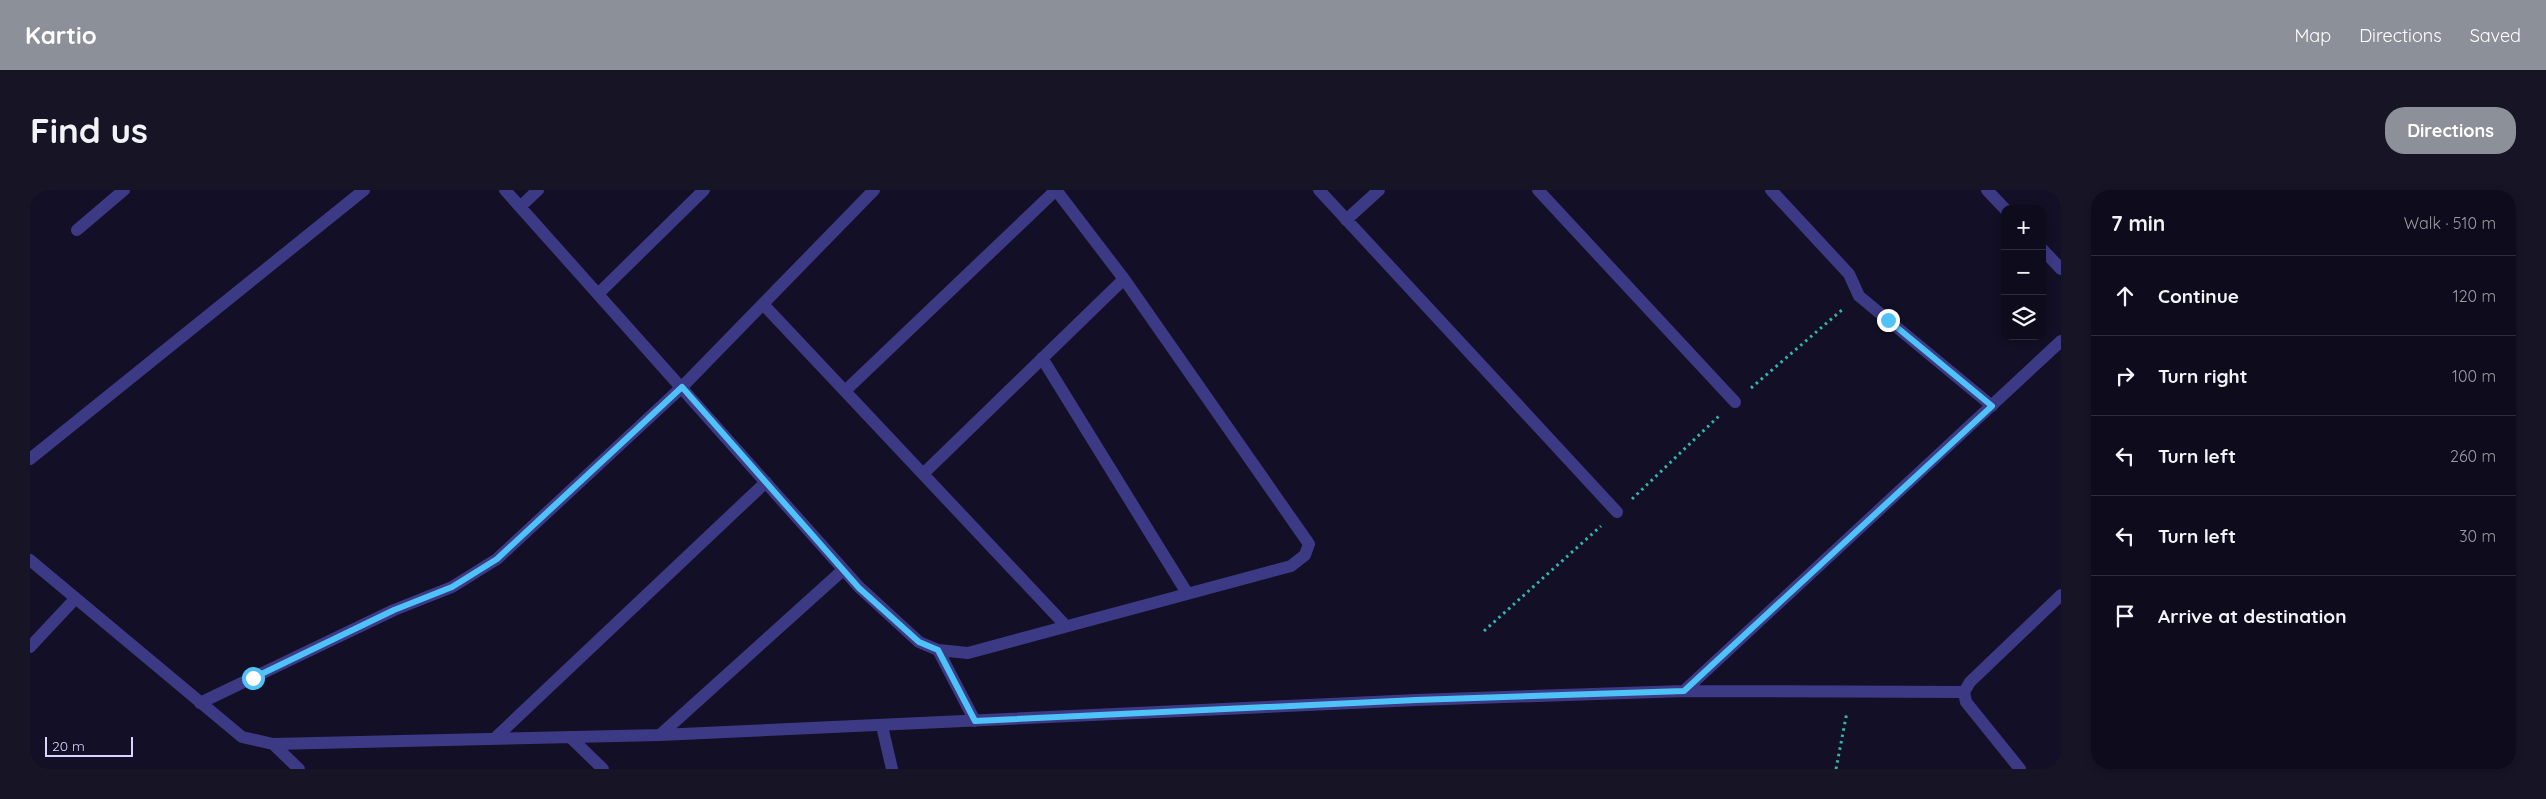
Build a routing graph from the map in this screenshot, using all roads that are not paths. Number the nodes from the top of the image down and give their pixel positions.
1 (124, 190) edge
2 (364, 190) edge
3 (505, 190) edge
4 (538, 190) edge
5 (704, 190) edge
6 (1056, 190) edge
7 (1319, 190) edge
8 (1379, 190) edge
9 (1538, 190) edge
10 (1772, 190) edge
11 (1987, 190) edge
12 (873, 191) edge
13 (2001, 205) edge
14 (520, 207) junction
15 (1346, 220) junction
16 (77, 230) dead end
17 (2043, 250) edge
18 (2061, 269) edge
19 (1124, 279) junction
20 (598, 294) junction
21 (762, 304) junction
22 (2061, 341) edge
23 (1042, 358) junction
24 (682, 387) junction
25 (845, 391) junction
26 (1735, 402) road end
27 (1992, 406) junction
28 (30, 459) edge
29 (924, 474) junction
30 (766, 482) junction
31 (1617, 512) road end
32 (30, 560) edge
33 (843, 570) junction
34 (1187, 593) junction
35 (2061, 595) edge
36 (74, 600) junction
37 (1066, 626) junction
38 (30, 647) edge
39 (938, 650) junction
40 (1684, 691) junction
41 (1964, 692) junction
42 (200, 703) junction
43 (975, 721) junction
44 (882, 726) junction
45 (660, 734) junction
46 (570, 736) junction
47 (494, 739) junction
48 (273, 744) junction
49 (298, 769) edge
50 (603, 769) edge
51 (892, 769) edge
52 (2020, 769) edge

1 - 16 street
2 - 28 street
3 - 14 street
4 - 14 street
5 - 20 street
6 - 19 street
6 - 25 street
7 - 15 street
8 - 15 street
9 - 26 street
10 - 27 street
11 - 13 street
12 - 21 street
14 - 20 street
15 - 31 street
17 - 18 street
19 - 23 street
19 - 34 street
20 - 24 street
21 - 24 street
21 - 25 street
22 - 27 street
23 - 29 street
23 - 34 street
24 - 30 street
24 - 42 street
25 - 29 street
27 - 40 street
29 - 37 street
30 - 33 street
30 - 47 street
32 - 36 street
33 - 39 street
33 - 45 street
34 - 37 street
35 - 41 street
36 - 38 street
36 - 42 street
37 - 39 street
39 - 43 street
40 - 41 street
40 - 43 street
41 - 52 street
42 - 48 street
43 - 44 street
44 - 45 street
44 - 51 street
45 - 46 street
46 - 47 street
46 - 50 street
47 - 48 street
48 - 49 street

